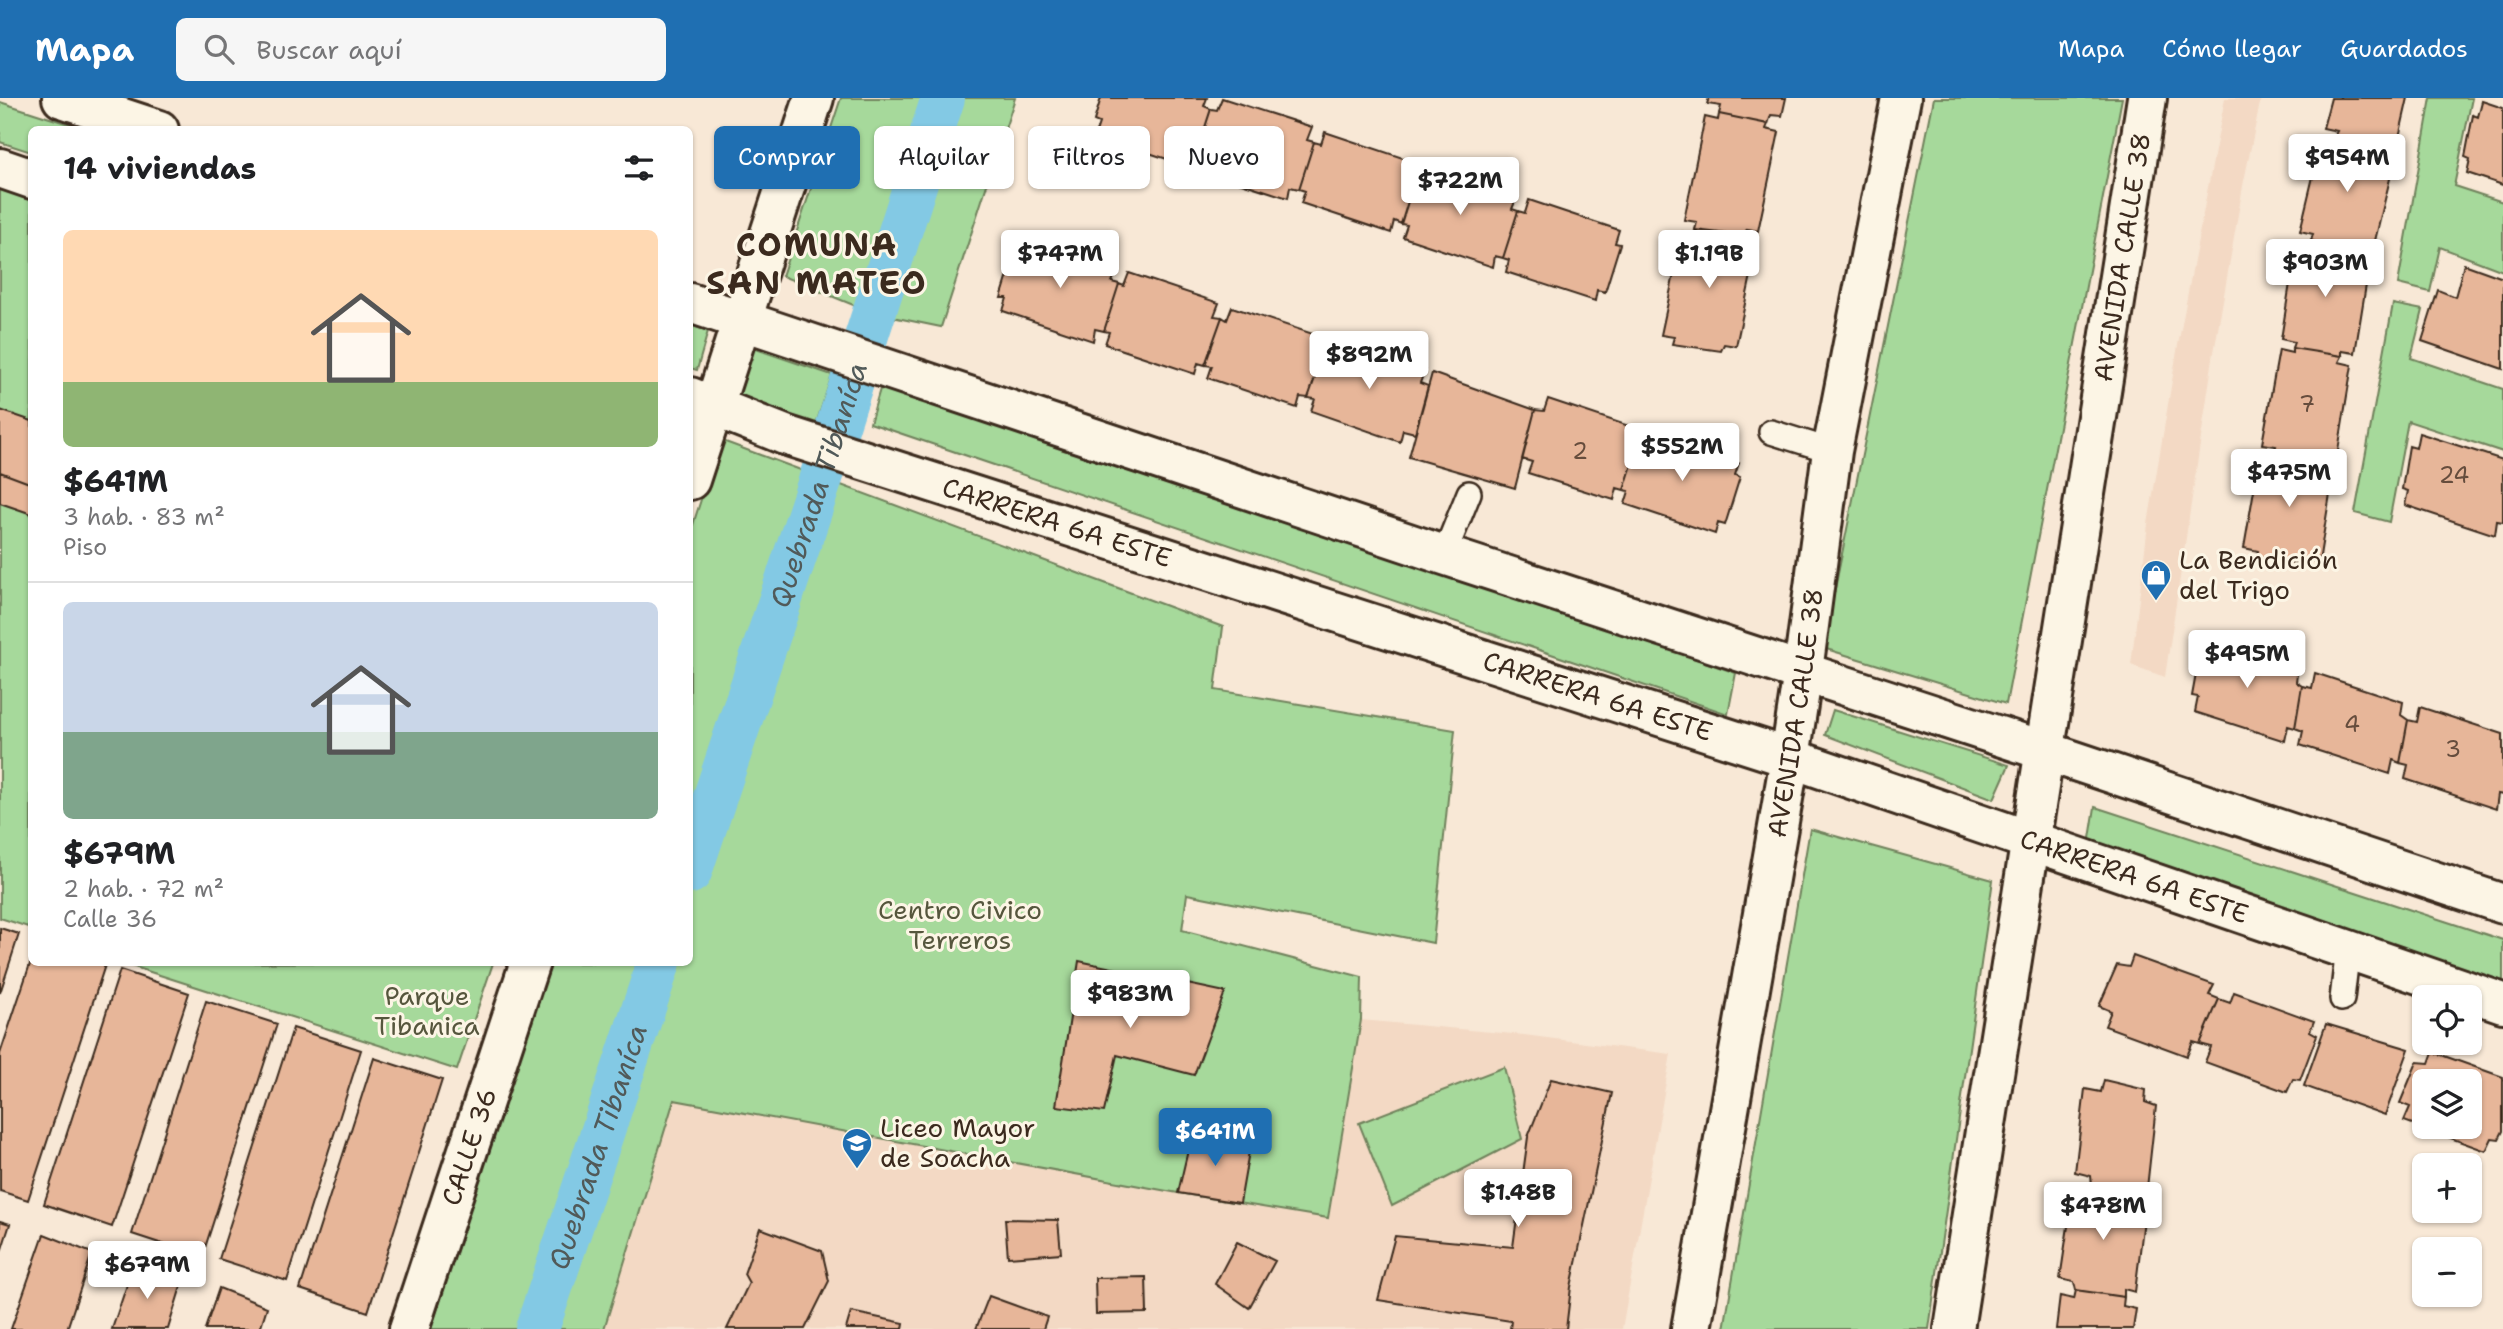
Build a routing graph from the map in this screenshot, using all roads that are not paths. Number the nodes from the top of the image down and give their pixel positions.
1 (62, 98) edge
2 (814, 98) edge
3 (1901, 98) edge
4 (2147, 98) edge
5 (147, 126) edge
6 (0, 168) edge
7 (28, 178) edge
8 (693, 304) edge
9 (741, 320) junction
10 (702, 401) edge
11 (1771, 432) dead end
12 (1832, 451) junction
13 (693, 460) edge
14 (1469, 493) dead end
15 (1444, 555) junction
16 (1804, 671) junction
17 (2045, 751) junction
18 (1790, 758) junction
19 (2031, 841) junction
20 (2503, 904) edge
21 (2348, 948) junction
22 (529, 966) edge
23 (2342, 999) dead end
24 (2503, 1003) edge
25 (410, 1329) edge
26 (1690, 1329) edge
27 (1954, 1329) edge

1 - 5 street
2 - 9 street
3 - 12 street, AVENIDA CALLE 38
4 - 17 street, AVENIDA CALLE 38
6 - 7 street
8 - 9 street
9 - 10 street
9 - 15 street
10 - 13 street
10 - 18 street, CARRERA 6A ESTE
11 - 12 lane
12 - 16 street, AVENIDA CALLE 38
14 - 15 lane
15 - 16 street
16 - 17 street
16 - 18 street, AVENIDA CALLE 38
17 - 19 street, AVENIDA CALLE 38
17 - 20 street
18 - 19 street, CARRERA 6A ESTE
18 - 26 street, AVENIDA CALLE 38
19 - 21 street, CARRERA 6A ESTE
19 - 27 street, AVENIDA CALLE 38
21 - 23 lane
21 - 24 street, CARRERA 6A ESTE
22 - 25 street, CALLE 36

